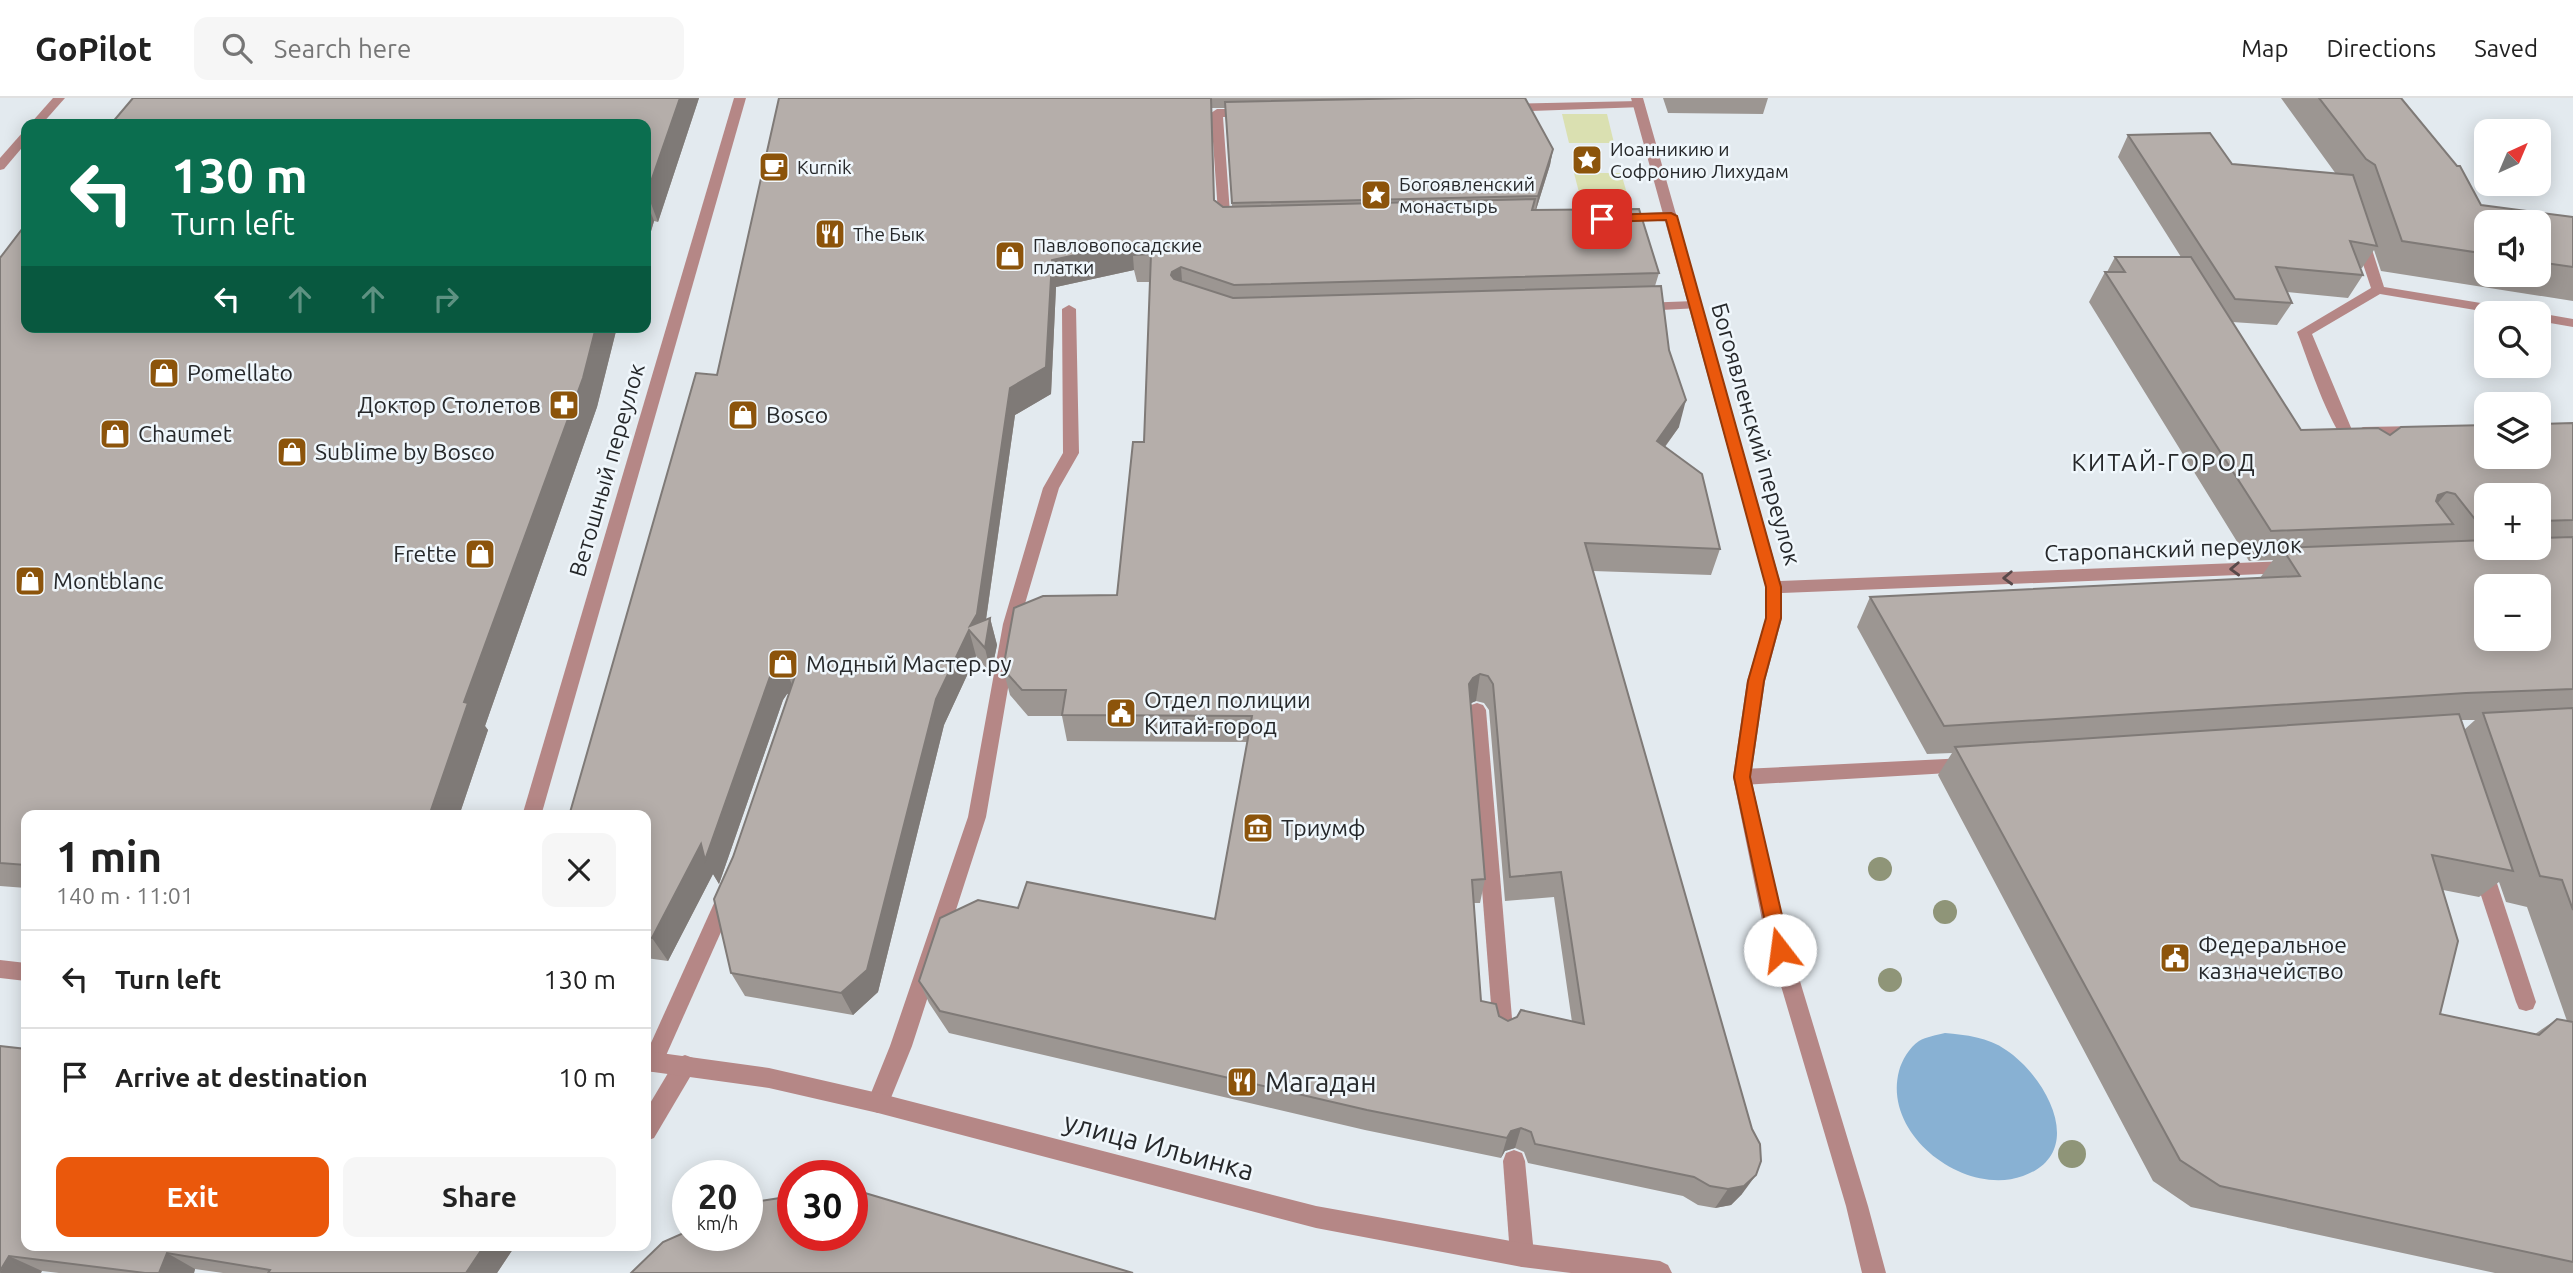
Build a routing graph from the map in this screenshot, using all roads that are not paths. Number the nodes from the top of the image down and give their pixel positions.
1 (59, 98) edge
2 (740, 98) edge
3 (1638, 102) edge
4 (1489, 108) edge
5 (1259, 112) edge
6 (40, 119) edge
7 (21, 142) edge
8 (0, 166) edge
9 (1671, 216) junction
10 (1607, 219) edge
11 (2355, 219) edge
12 (1237, 227) edge
13 (2378, 290) junction
14 (1695, 305) junction
15 (2474, 306) edge
16 (1624, 307) edge
17 (1069, 309) dead end
18 (2551, 319) edge
19 (2573, 323) edge
20 (2435, 431) edge
21 (2345, 432) junction
22 (2367, 457) edge
23 (2306, 567) edge
24 (1774, 587) junction
25 (1477, 710) edge
26 (1978, 764) edge
27 (1742, 777) junction
28 (533, 810) edge
29 (2475, 847) edge
30 (734, 880) edge
31 (0, 969) edge
32 (21, 971) edge
33 (2526, 1002) dead end
34 (1503, 1030) edge
35 (651, 1059) edge
36 (651, 1061) edge
37 (685, 1065) junction
38 (878, 1103) junction
39 (651, 1122) edge
40 (1514, 1161) edge
41 (1522, 1255) junction
42 (1660, 1273) edge
43 (1874, 1273) edge

1 - 6 street
2 - 28 street, Ветошный переулок
3 - 4 street
3 - 9 street, Богоявленский переулок
5 - 12 street
7 - 8 street
9 - 10 street
9 - 14 street, Богоявленский переулок
11 - 13 street
13 - 15 street
13 - 21 street
14 - 16 street
14 - 24 street, Богоявленский переулок
17 - 38 street
18 - 19 street
20 - 21 street
21 - 22 street
23 -> 24 street, Старопанский переулок
24 - 27 street, Богоявленский переулок
25 - 34 street
26 - 27 street
27 - 43 street, Богоявленский переулок
29 - 33 street
30 - 35 street
31 - 32 street
36 - 37 street, улица Ильинка
37 - 38 street, улица Ильинка
37 - 39 street
38 - 41 street, улица Ильинка
40 - 41 street
41 - 42 street, улица Ильинка

